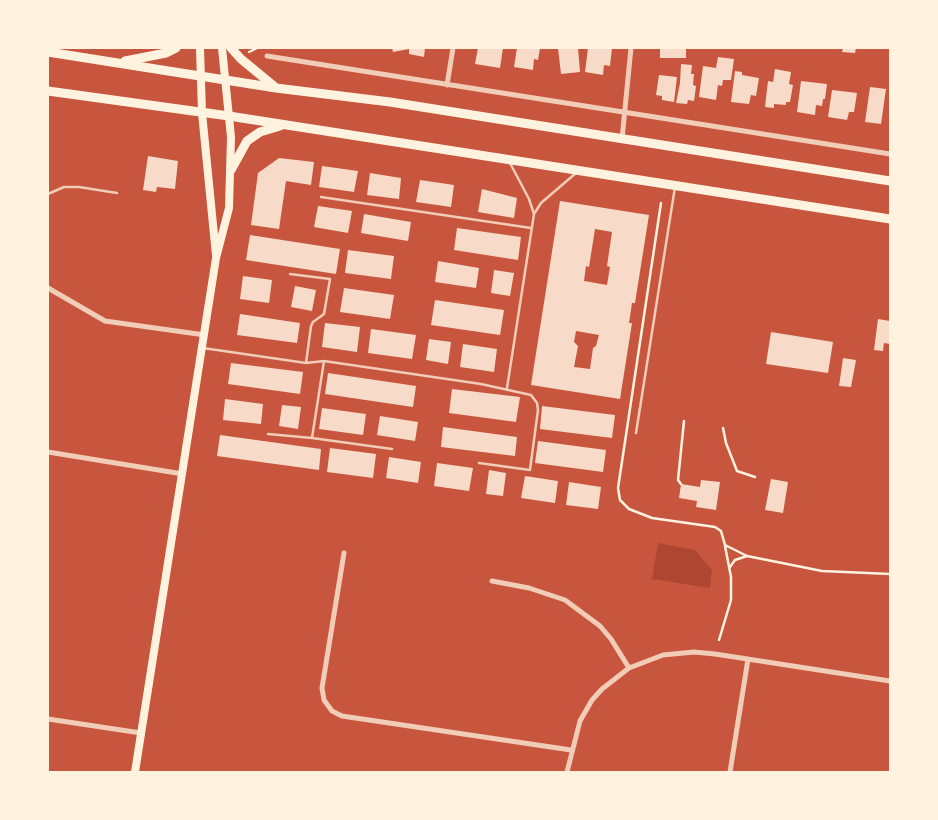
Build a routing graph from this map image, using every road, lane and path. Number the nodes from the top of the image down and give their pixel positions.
1 (176, 48) edge
2 (200, 48) edge
3 (222, 48) edge
4 (231, 48) edge
5 (453, 48) edge
6 (631, 48) edge
7 (48, 52) edge
8 (267, 56) dead end
9 (117, 62) junction
10 (200, 74) junction
11 (225, 79) junction
12 (447, 85) junction
13 (276, 88) junction
14 (48, 91) edge
15 (202, 113) junction
16 (625, 113) junction
17 (229, 116) junction
18 (282, 125) junction
19 (622, 139) junction
20 (890, 154) edge
21 (509, 161) junction
22 (231, 170) junction
23 (577, 172) junction
24 (890, 181) edge
25 (675, 186) junction
26 (117, 193) dead end
27 (48, 194) edge
28 (321, 197) dead end
29 (661, 202) dead end
30 (534, 214) junction
31 (890, 219) edge
32 (531, 228) junction
33 (216, 258) junction
34 (290, 274) dead end
35 (48, 288) edge
36 (205, 335) junction
37 (203, 348) junction
38 (324, 361) junction
39 (306, 363) junction
40 (507, 388) junction
41 (684, 421) dead end
42 (723, 428) dead end
43 (636, 433) dead end
44 (268, 434) dead end
45 (312, 438) junction
46 (392, 449) dead end
47 (48, 452) edge
48 (479, 462) dead end
49 (182, 474) junction
50 (755, 477) dead end
51 (681, 484) dead end
52 (725, 545) junction
53 (344, 553) dead end
54 (747, 556) junction
55 (730, 569) junction
56 (890, 574) edge
57 (492, 581) dead end
58 (719, 640) dead end
59 (748, 659) junction
60 (629, 668) junction
61 (890, 681) edge
62 (48, 719) edge
63 (141, 733) junction
64 (571, 750) junction
65 (135, 772) edge
66 (567, 772) edge
67 (730, 772) edge

1 - 9 main road
2 - 10 main road
3 - 11 main road
4 - 13 main road
5 - 12 street
6 - 16 street
7 - 9 main road
8 - 12 street
9 - 10 main road
10 - 11 main road
10 - 15 main road
11 - 13 main road
11 - 17 main road
12 - 16 street
13 - 19 main road
14 - 15 main road
15 - 17 main road
15 - 33 main road
16 - 19 street
16 - 20 street
17 - 18 main road
17 - 22 main road
18 - 21 main road
18 - 22 main road
19 - 24 main road
21 - 23 main road
21 - 30 lane
22 - 33 main road
23 - 25 main road
23 - 30 lane
25 - 31 main road
25 - 43 lane
26 - 27 lane
28 - 32 lane
29 - 52 path
30 - 32 lane
32 - 40 lane
33 - 36 main road
34 - 39 lane
35 - 36 street
36 - 37 main road
37 - 39 lane
37 - 49 main road
38 - 39 lane
38 - 40 lane
38 - 45 lane
40 - 48 lane
41 - 51 path
42 - 50 path
44 - 45 lane
45 - 46 lane
47 - 49 street
49 - 63 main road
52 - 54 path
52 - 55 path
53 - 64 street
54 - 55 path
54 - 56 path
55 - 58 path
57 - 60 street
59 - 60 street
59 - 61 street
59 - 67 street
60 - 64 street
62 - 63 street
63 - 65 main road
64 - 66 street

